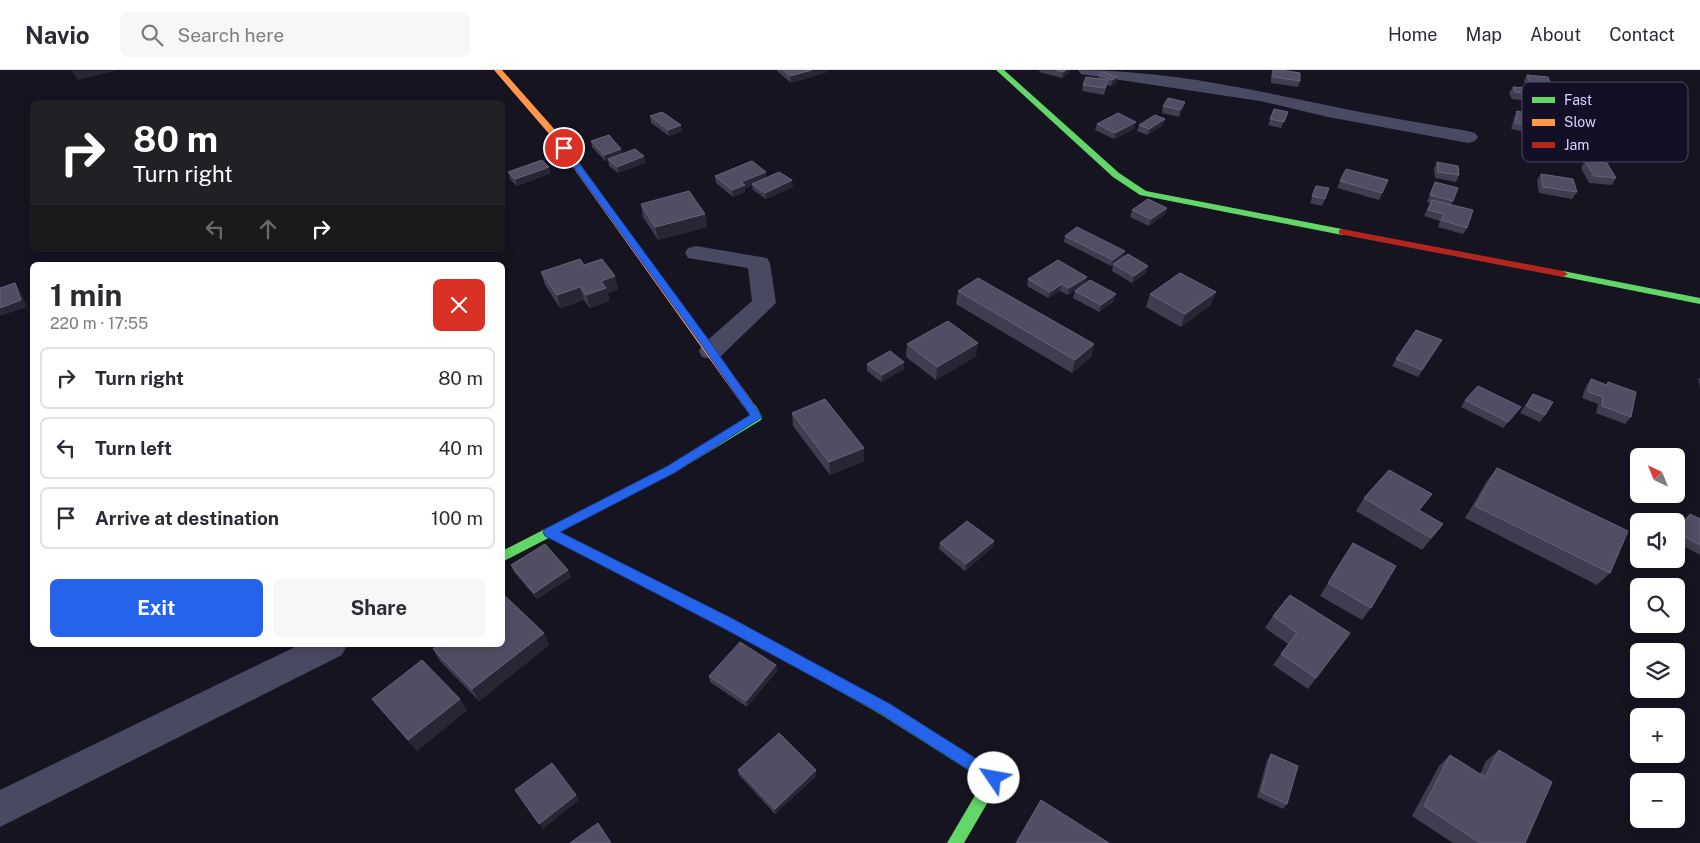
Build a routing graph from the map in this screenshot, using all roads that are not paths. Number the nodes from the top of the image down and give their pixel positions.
1 (498, 70) edge
2 (1000, 70) edge
3 (1087, 70) edge
4 (1468, 137) dead end
5 (696, 253) dead end
6 (1700, 301) edge
7 (711, 351) junction
8 (549, 532) junction
9 (505, 554) edge
10 (327, 647) edge
11 (0, 810) edge
12 (955, 843) edge

1 - 7 street
2 - 6 street
3 - 4 street
5 - 7 street
7 - 8 street
8 - 9 street
8 - 12 street
10 - 11 street

